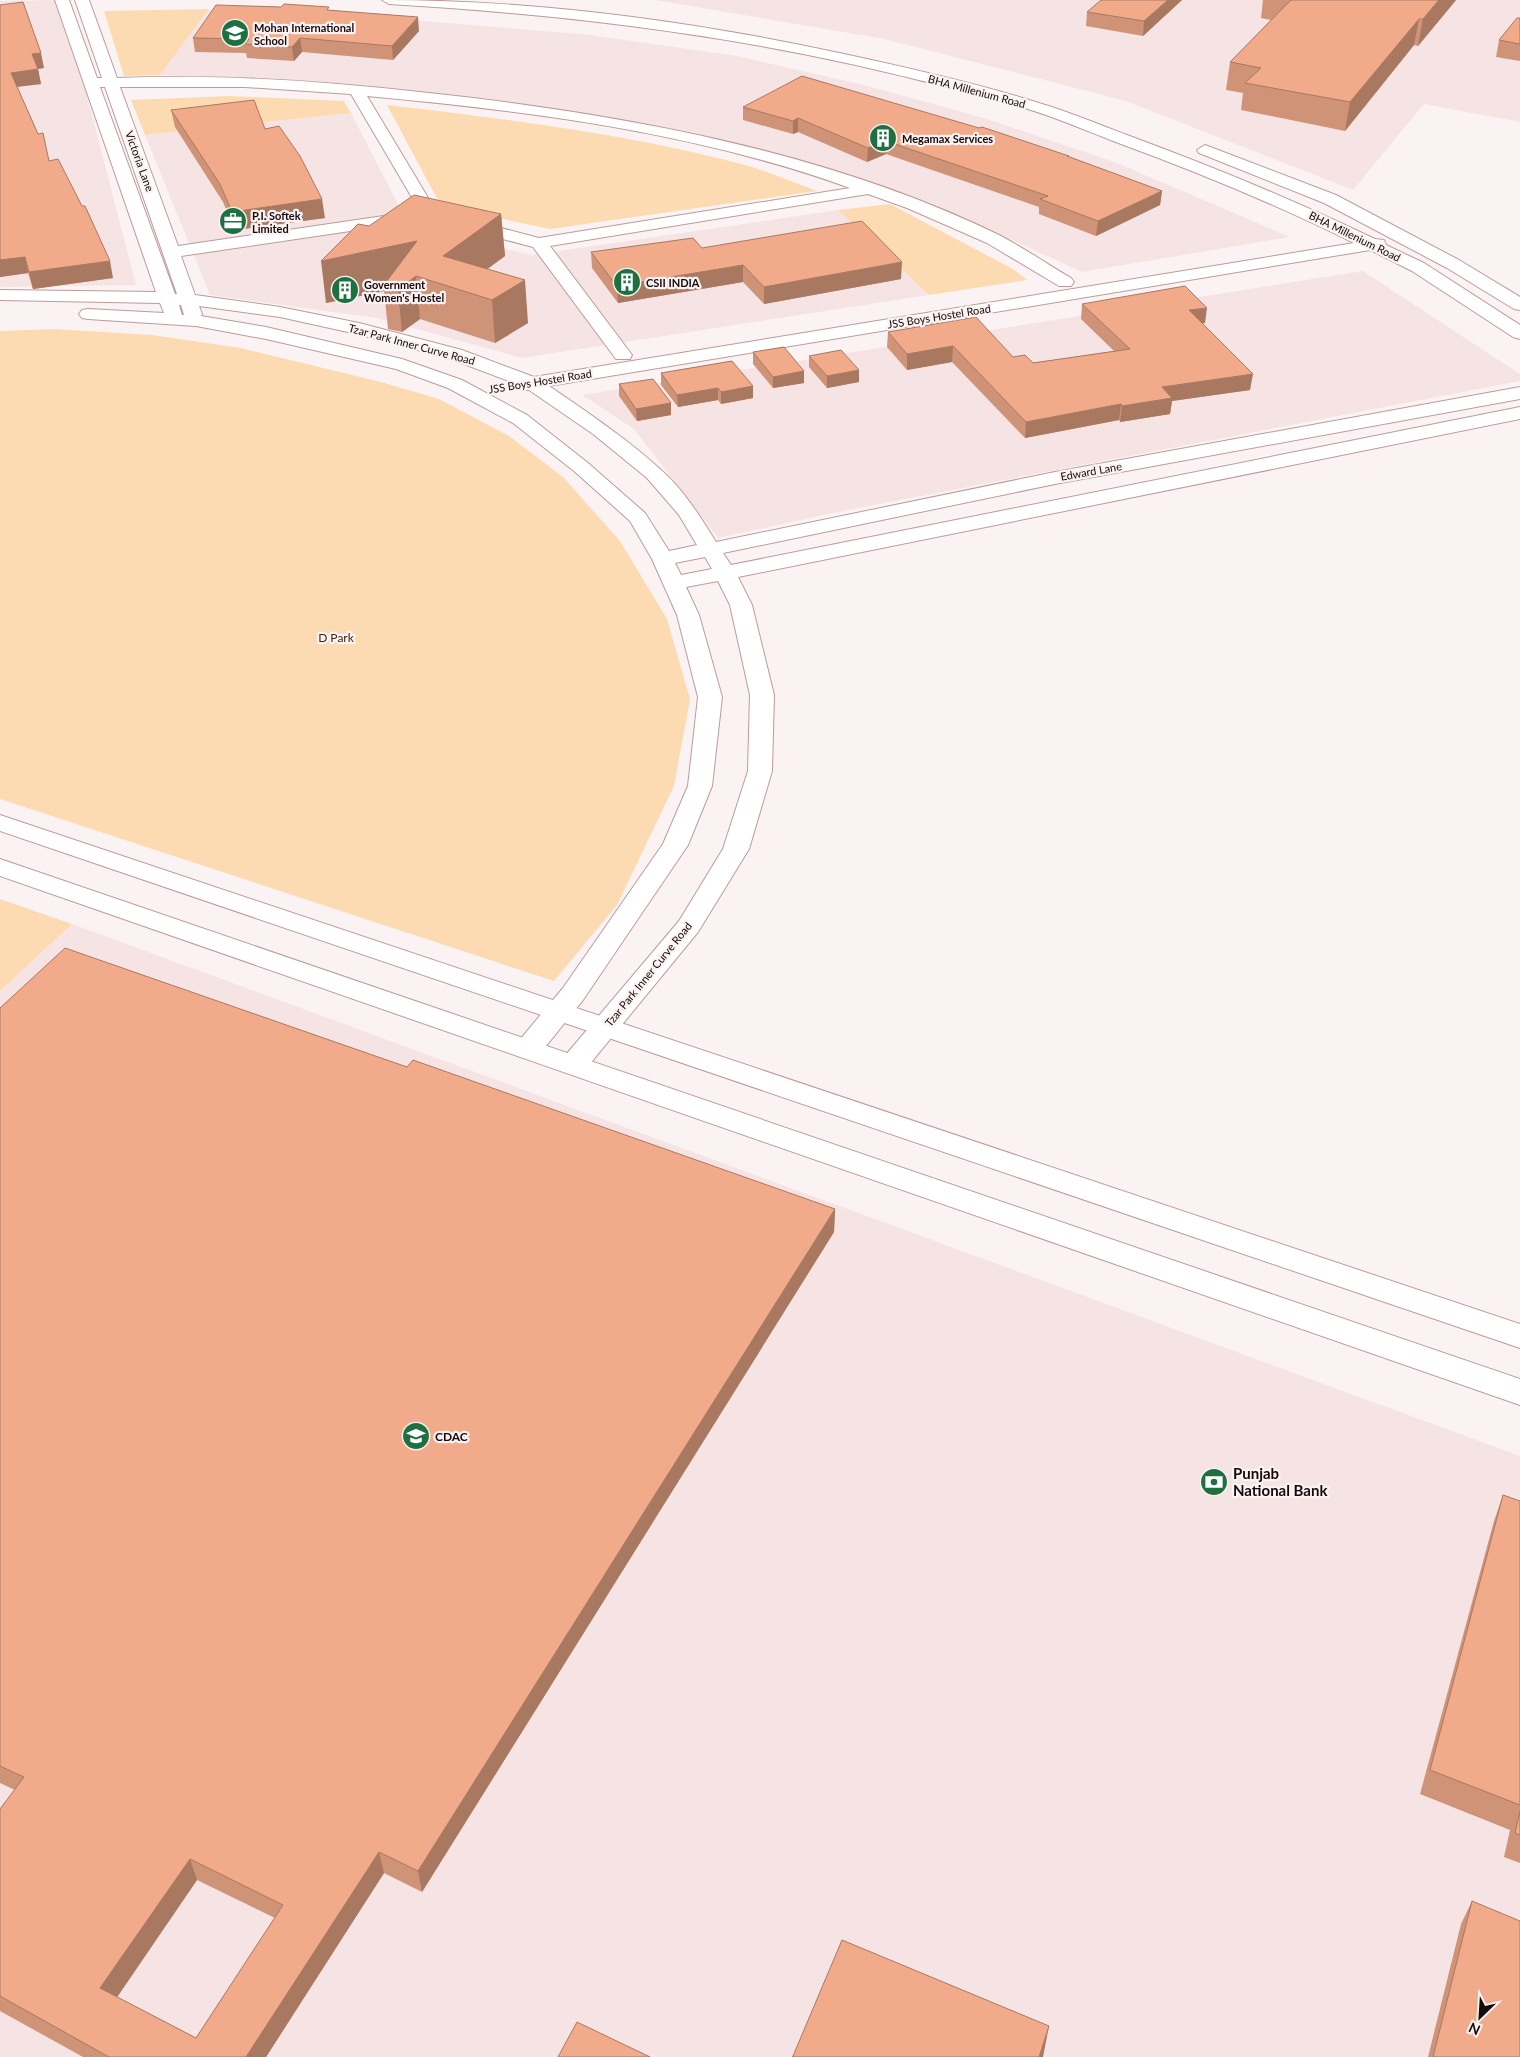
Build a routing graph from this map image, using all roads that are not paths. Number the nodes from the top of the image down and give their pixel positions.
1 (62, 0) edge
2 (82, 0) edge
3 (389, 0) edge
4 (535, 0) edge
5 (111, 82) junction
6 (91, 83) junction
7 (356, 90) junction
8 (1064, 100) dead end
9 (1189, 144) dead end
10 (871, 190) junction
11 (430, 214) junction
12 (1387, 230) junction
13 (1352, 235) junction
14 (1406, 240) junction
15 (539, 243) junction
16 (1373, 245) junction
17 (173, 252) junction
18 (1065, 282) junction
19 (0, 295) edge
20 (178, 299) junction
21 (999, 300) junction
22 (1520, 305) edge
23 (0, 313) edge
24 (186, 321) junction
25 (359, 329) junction
26 (1520, 333) edge
27 (333, 348) junction
28 (623, 355) junction
29 (509, 373) junction
30 (532, 383) junction
31 (463, 388) junction
32 (1520, 393) edge
33 (1520, 413) edge
34 (712, 550) junction
35 (663, 559) junction
36 (726, 574) junction
37 (675, 583) junction
38 (0, 823) edge
39 (0, 866) edge
40 (558, 1011) junction
41 (604, 1027) junction
42 (528, 1049) junction
43 (574, 1064) junction
44 (1520, 1336) edge
45 (1520, 1392) edge

1 - 6 street, Victoria Lane
2 - 5 street, Victoria Lane
3 - 13 street, BHA Millenium Road
4 - 8 street, BHA Millenium Road
5 - 6 street
5 - 7 street
5 - 17 street, Victoria Lane
6 - 20 street, Victoria Lane
7 - 10 street
7 - 11 street
9 - 12 street, BHA Millenium Road
10 - 15 street
10 - 18 street
11 - 15 street
11 - 17 street
12 - 13 street, JSS Boys Hostel Road
12 - 14 street, BHA Millenium Road
13 - 16 street, BHA Millenium Road
13 - 18 street, JSS Boys Hostel Road
14 - 16 street, JSS Boys Hostel Road
14 - 22 street, BHA Millenium Road
15 - 28 street
16 - 21 street, JSS Boys Hostel Road
16 - 26 street, BHA Millenium Road
17 - 20 street, Victoria Lane
18 - 21 street, JSS Boys Hostel Road
19 - 20 street, Tzar Park Inner Curve Road
20 - 24 street, Victoria Lane
20 - 25 street, Tzar Park Inner Curve Road
21 - 28 street, JSS Boys Hostel Road
21 - 30 street, JSS Boys Hostel Road
23 - 24 street, Tzar Park Inner Curve Road
24 - 27 street, Tzar Park Inner Curve Road
25 - 27 street
25 - 29 street, Tzar Park Inner Curve Road
27 - 31 street, Tzar Park Inner Curve Road
28 - 29 street, JSS Boys Hostel Road
29 - 30 street, Tzar Park Inner Curve Road
29 - 31 street, JSS Boys Hostel Road
30 - 31 street, JSS Boys Hostel Road
30 - 34 street, Tzar Park Inner Curve Road
31 - 35 street, Tzar Park Inner Curve Road
32 - 34 street, Edward Lane
33 - 36 street
34 - 35 street, Edward Lane
34 - 36 street, Tzar Park Inner Curve Road
35 - 37 street, Tzar Park Inner Curve Road
36 - 37 street
36 - 41 street, Tzar Park Inner Curve Road
37 - 40 street, Tzar Park Inner Curve Road
38 - 40 street
39 - 42 street
40 - 41 street
40 - 42 street, Tzar Park Inner Curve Road
41 - 43 street, Tzar Park Inner Curve Road
41 - 44 street
42 - 43 street
43 - 45 street

